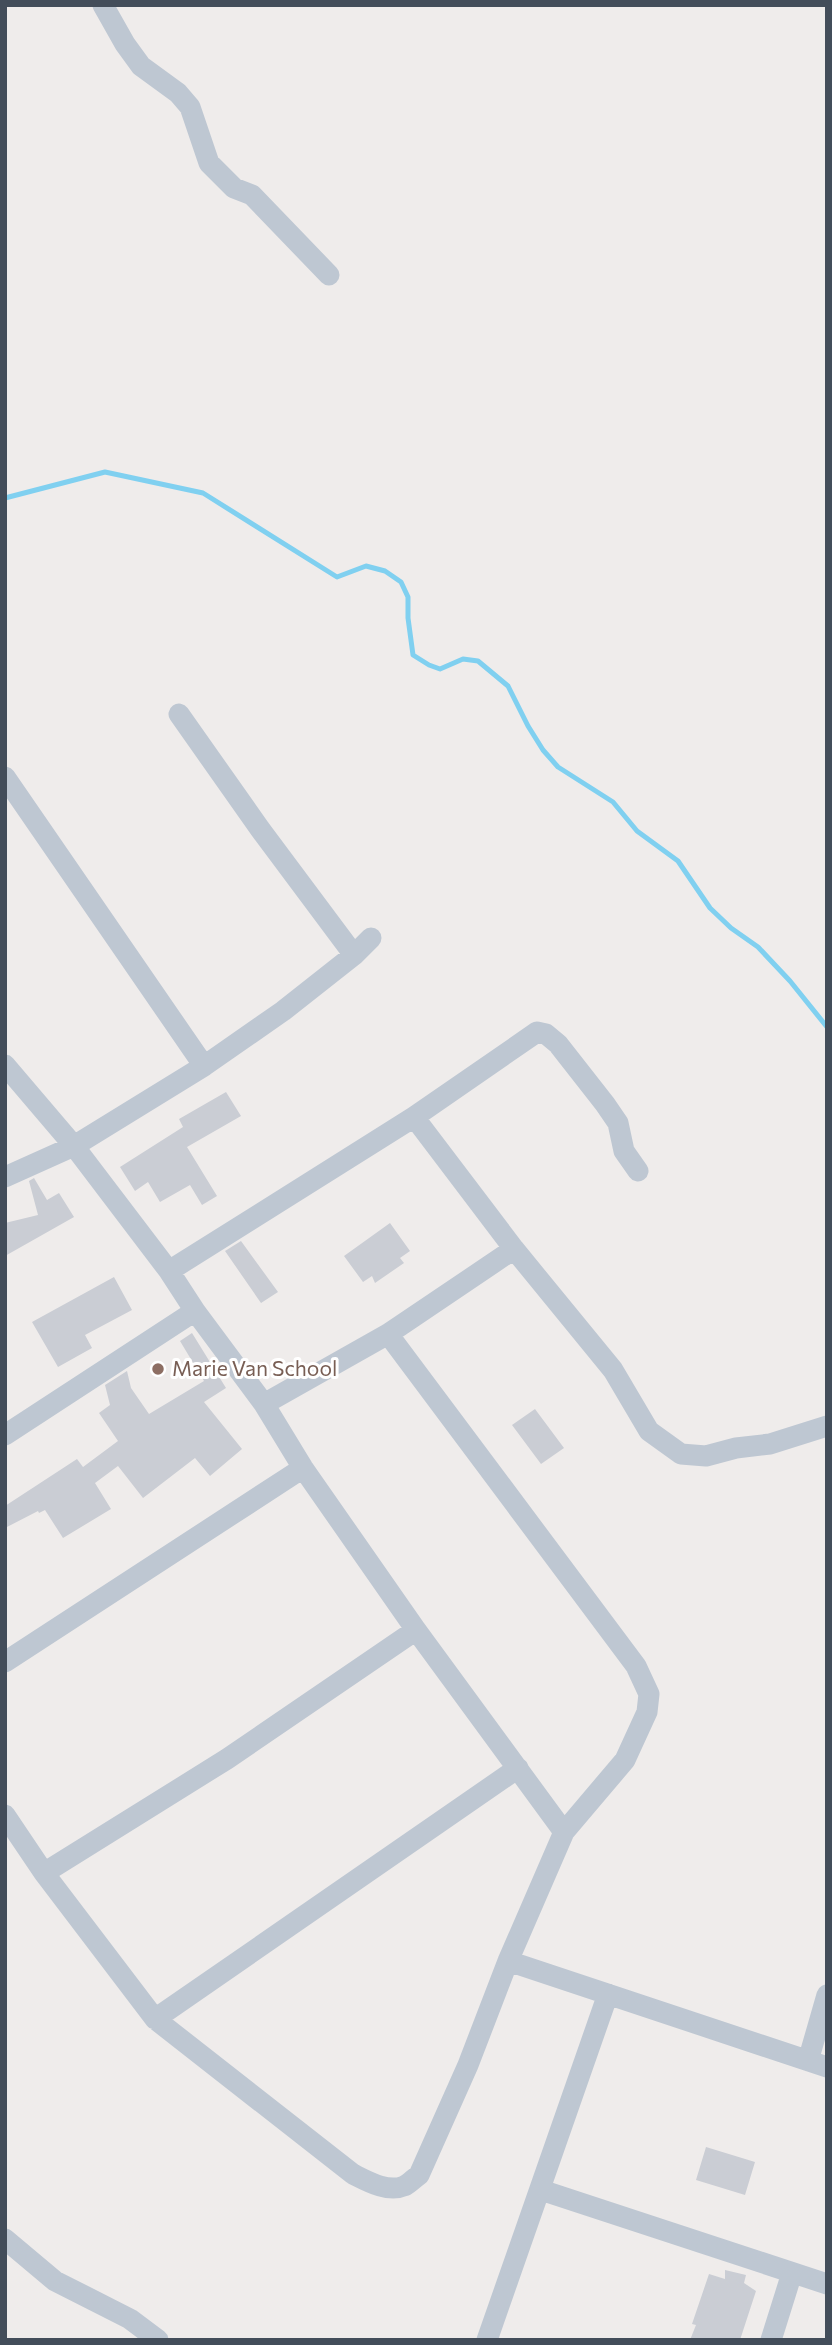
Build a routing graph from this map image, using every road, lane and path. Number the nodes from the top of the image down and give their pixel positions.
1 (103, 5) edge
2 (329, 275) dead end
3 (179, 714) dead end
4 (5, 777) edge
5 (371, 939) dead end
6 (354, 955) junction
7 (5, 1065) edge
8 (204, 1066) junction
9 (414, 1118) junction
10 (74, 1146) junction
11 (638, 1171) dead end
12 (5, 1177) edge
13 (514, 1249) junction
14 (169, 1271) junction
15 (195, 1311) junction
16 (388, 1334) junction
17 (264, 1404) junction
18 (827, 1426) edge
19 (5, 1434) edge
20 (303, 1468) junction
21 (416, 1630) junction
22 (5, 1662) edge
23 (518, 1768) junction
24 (5, 1815) edge
25 (564, 1832) junction
26 (44, 1873) junction
27 (508, 1961) junction
28 (608, 1994) junction
29 (827, 1995) edge
30 (155, 2019) junction
31 (817, 2064) edge
32 (541, 2190) junction
33 (5, 2239) edge
34 (792, 2273) junction
35 (827, 2284) edge
36 (158, 2340) edge
37 (487, 2340) edge
38 (771, 2340) edge

1 - 2 street
3 - 6 street
4 - 8 street
5 - 6 street
6 - 8 street
7 - 10 street
8 - 10 street
9 - 11 street
9 - 13 street
9 - 14 street
10 - 12 street
10 - 14 street
13 - 16 street
13 - 18 street
14 - 15 street
15 - 17 street
15 - 19 street
16 - 17 street
16 - 25 street
17 - 20 street
20 - 21 street
20 - 22 street
21 - 23 street
21 - 26 street
23 - 25 street
23 - 30 street
24 - 26 street
25 - 27 street
26 - 30 street
27 - 28 street
27 - 30 street
28 - 31 street
28 - 32 street
29 - 31 street
32 - 34 street
32 - 37 street
33 - 36 street
34 - 35 street
34 - 38 street

